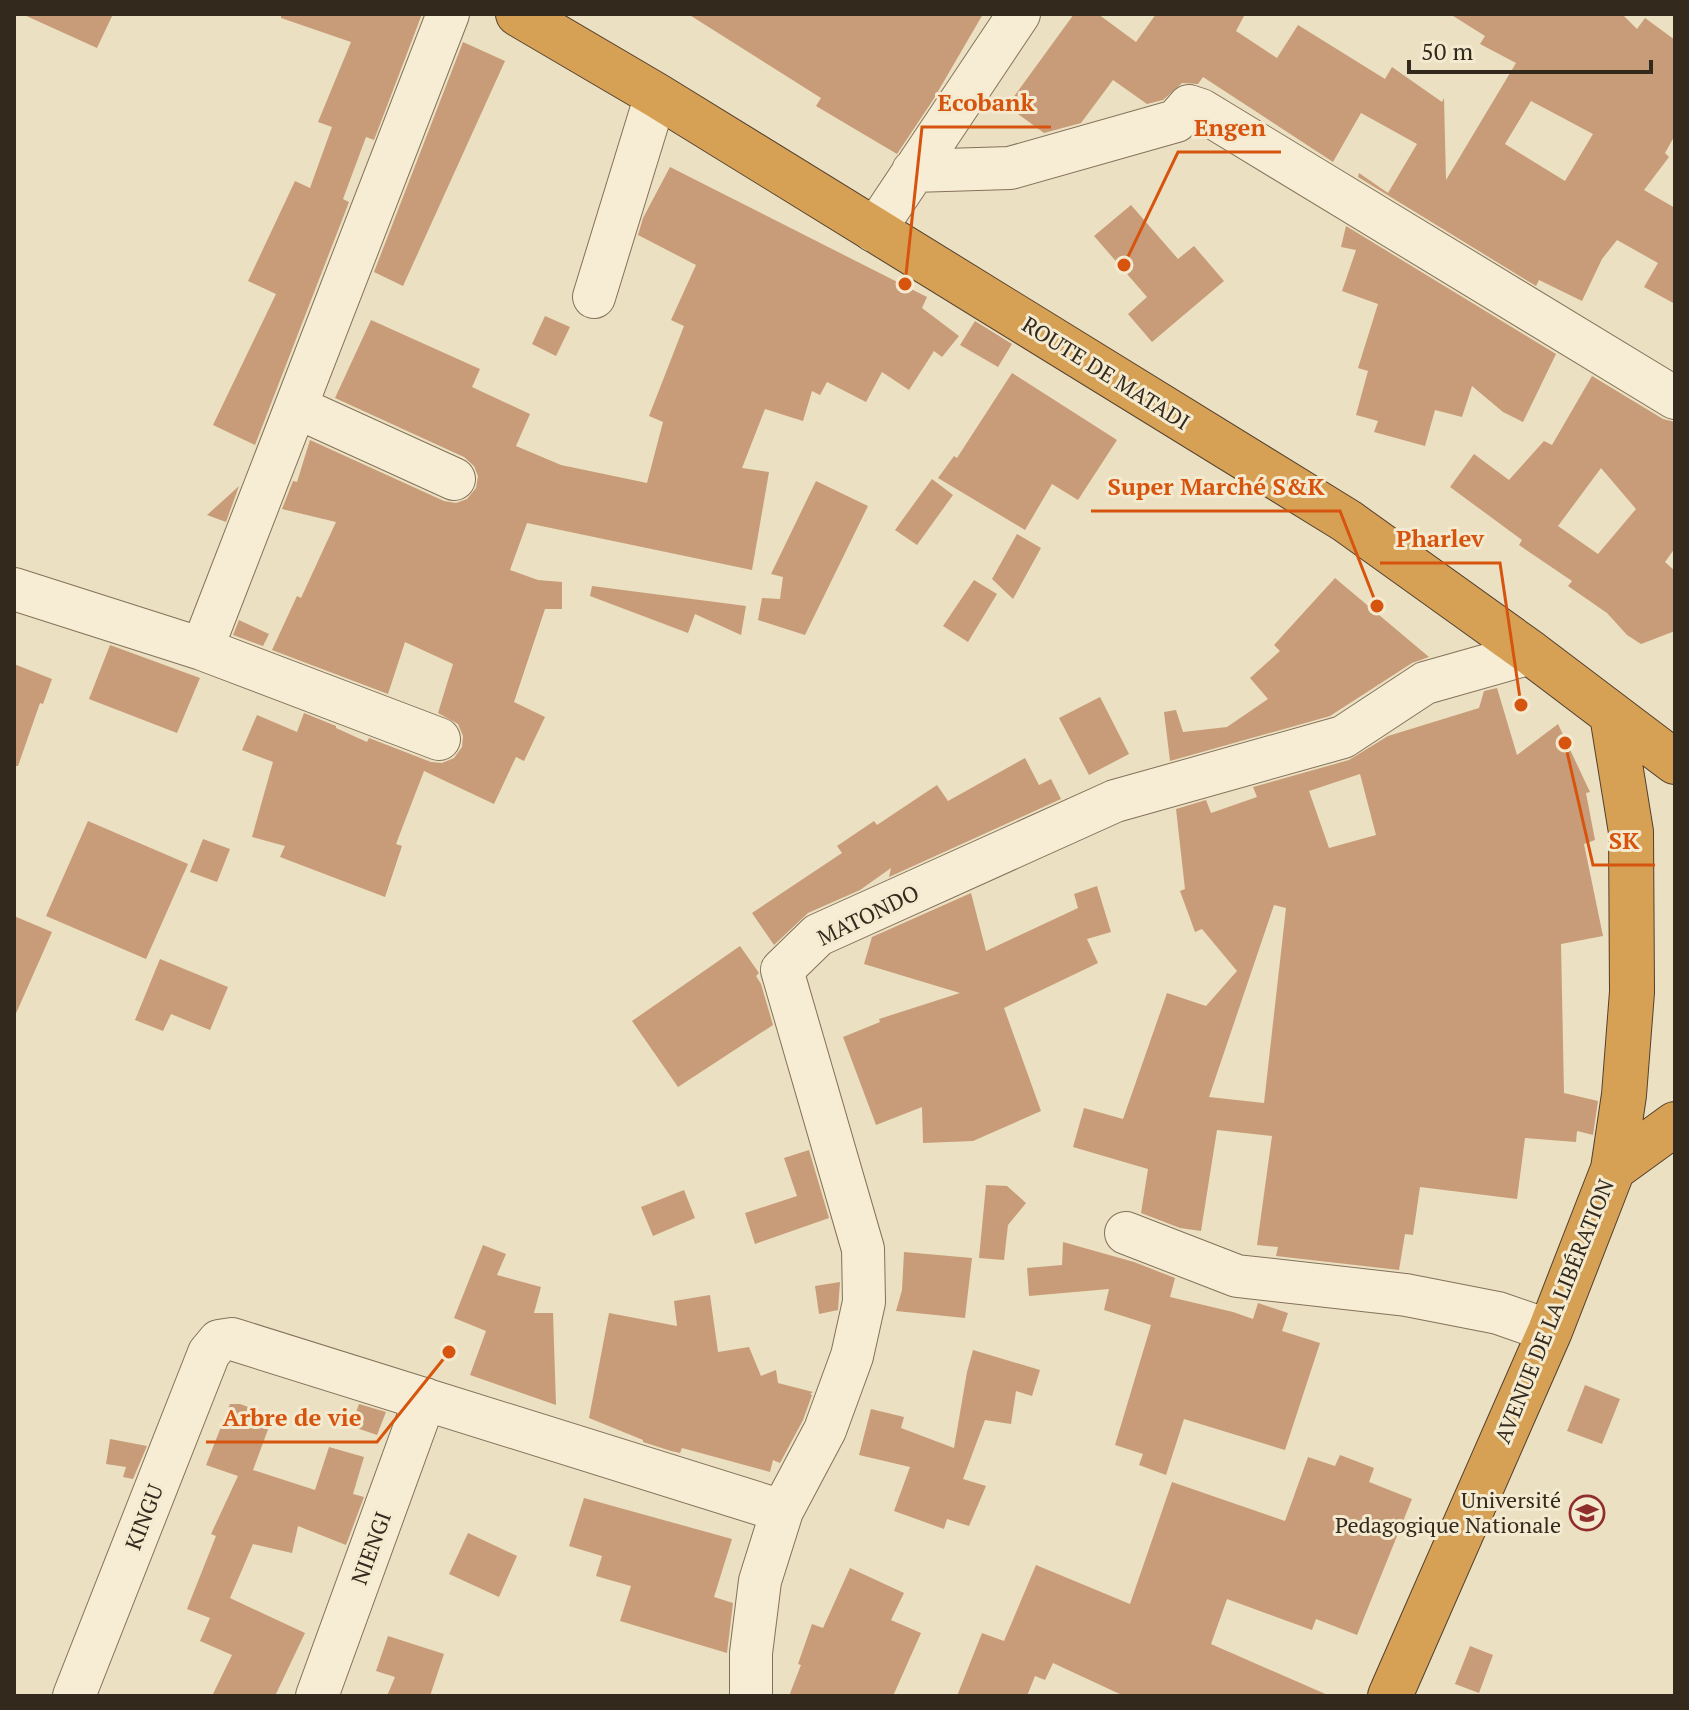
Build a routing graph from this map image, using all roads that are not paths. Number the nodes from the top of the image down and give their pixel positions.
1 (448, 14) edge
2 (518, 14) edge
3 (1019, 14) edge
4 (656, 95) junction
5 (913, 171) junction
6 (874, 231) junction
7 (594, 297) dead end
8 (1675, 398) edge
9 (296, 407) junction
10 (454, 479) dead end
11 (14, 589) edge
12 (202, 649) junction
13 (1531, 653) junction
14 (1612, 715) junction
15 (439, 739) dead end
16 (1675, 762) edge
17 (1675, 1124) edge
18 (1613, 1169) junction
19 (1126, 1233) dead end
20 (1550, 1331) junction
21 (425, 1399) junction
22 (782, 1511) junction
23 (74, 1696) edge
24 (317, 1696) edge
25 (751, 1696) edge
26 (1390, 1696) edge

1 - 9 street
2 - 4 highway, ROUTE DE MATADI
3 - 5 street
4 - 6 highway, ROUTE DE MATADI
4 - 7 street
5 - 6 street
5 - 8 street
6 - 13 highway, ROUTE DE MATADI
9 - 10 street
9 - 12 street
11 - 12 street
12 - 15 street
13 - 14 highway, ROUTE DE MATADI
13 - 22 street, MATONDO
14 - 16 highway, ROUTE DE MATADI
14 - 18 highway, AVENUE DE LA LIBÉRATION
17 - 18 highway
18 - 20 highway, AVENUE DE LA LIBÉRATION
19 - 20 street
20 - 26 highway, AVENUE DE LA LIBÉRATION
21 - 22 street
21 - 23 street, KINGU
21 - 24 street, NIENGI
22 - 25 street, MATONDO

